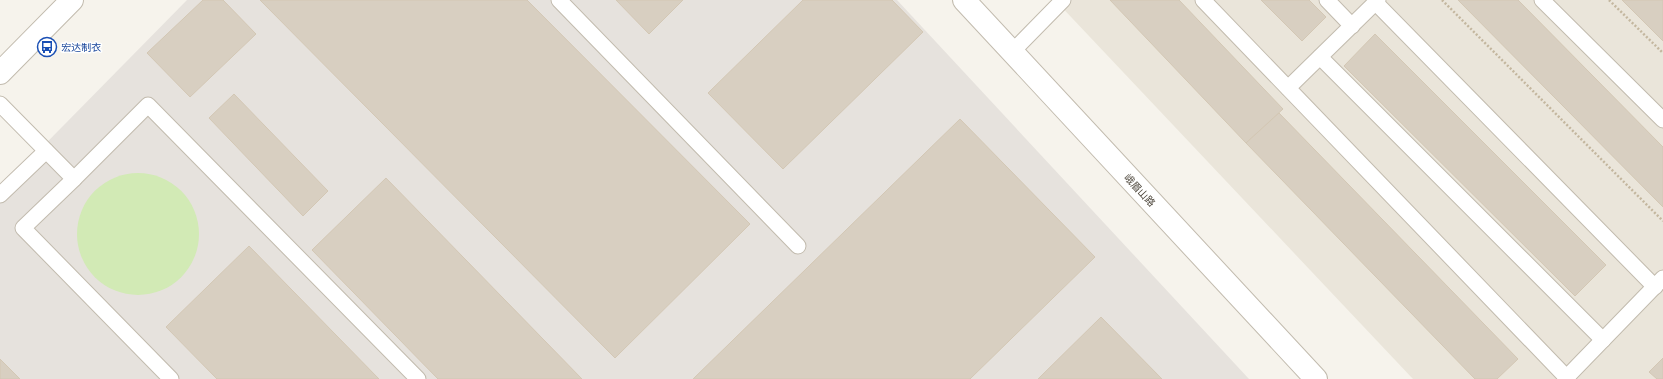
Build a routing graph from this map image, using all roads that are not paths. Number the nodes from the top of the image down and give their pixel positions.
1 (72, 0) edge
2 (559, 0) edge
3 (964, 0) edge
4 (1064, 0) edge
5 (1203, 0) edge
6 (1326, 0) edge
7 (1542, 0) edge
8 (1377, 1) edge
9 (1352, 26) junction
10 (1012, 52) junction
11 (1320, 57) junction
12 (0, 73) edge
13 (1288, 88) junction
14 (0, 104) edge
15 (1663, 120) edge
16 (46, 151) junction
17 (74, 179) junction
18 (0, 196) edge
19 (798, 246) dead end
20 (1659, 283) edge
21 (1602, 340) junction
22 (1567, 378) edge
23 (171, 379) edge
24 (418, 379) edge
25 (1316, 379) edge

1 - 12 street
2 - 19 lane
3 - 10 street, 峨眉山路
4 - 10 lane
5 - 13 lane
6 - 9 lane
7 - 15 lane
8 - 9 lane
8 - 20 lane
9 - 11 lane
10 - 25 street, 峨眉山路
11 - 13 lane
11 - 21 lane
13 - 22 lane
14 - 16 lane
16 - 17 lane
16 - 18 lane
17 - 23 lane
17 - 24 lane
20 - 21 lane
21 - 22 lane

